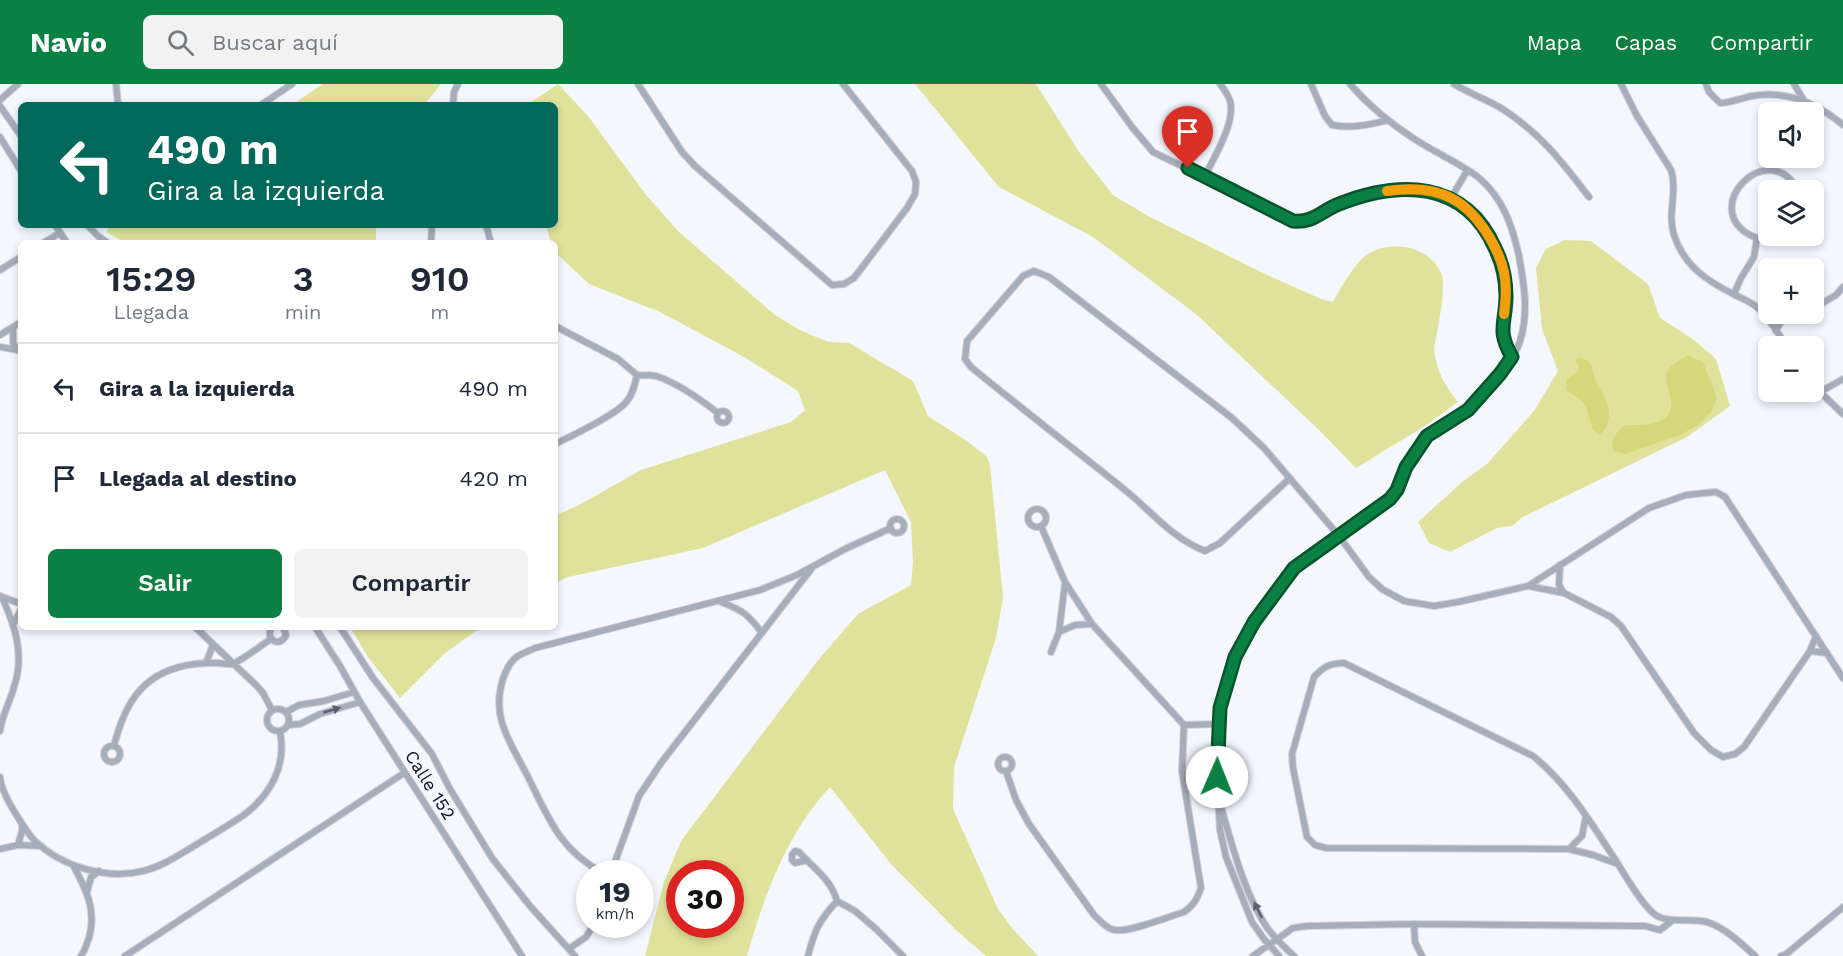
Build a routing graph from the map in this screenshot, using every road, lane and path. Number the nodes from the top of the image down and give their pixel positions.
1 (18, 84) edge
2 (116, 84) edge
3 (292, 84) edge
4 (458, 84) edge
5 (638, 84) edge
6 (843, 84) edge
7 (1101, 84) edge
8 (1220, 84) edge
9 (1311, 84) edge
10 (1350, 84) edge
11 (1454, 84) edge
12 (1621, 84) edge
13 (1706, 84) edge
14 (1794, 84) edge
15 (1803, 99) junction
16 (0, 100) edge
17 (118, 102) edge
18 (265, 102) edge
19 (453, 102) edge
20 (0, 106) edge
21 (1388, 120) junction
22 (1843, 125) edge
23 (18, 132) edge
24 (0, 137) edge
25 (18, 166) edge
26 (1467, 171) junction
27 (1205, 176) junction
28 (1789, 180) edge
29 (1589, 197) dead end
30 (1451, 198) junction
31 (57, 228) edge
32 (90, 228) edge
33 (60, 233) junction
34 (1757, 238) joint
35 (48, 240) edge
36 (65, 240) edge
37 (104, 240) edge
38 (18, 259) edge
39 (0, 270) edge
40 (1843, 287) edge
41 (1734, 294) junction
42 (1824, 302) edge
43 (1758, 309) edge
44 (18, 324) edge
45 (1771, 324) edge
46 (1780, 324) edge
47 (13, 327) junction
48 (558, 328) edge
49 (1776, 331) junction
50 (0, 335) edge
51 (1780, 336) edge
52 (0, 347) edge
53 (18, 350) edge
54 (18, 351) edge
55 (1512, 357) junction
56 (637, 375) junction
57 (1843, 379) edge
58 (1824, 390) edge
59 (1824, 396) edge
60 (718, 413) dead end
61 (1843, 414) edge
62 (558, 442) edge
63 (1290, 478) junction
64 (1041, 526) dead end
65 (891, 528) dead end
66 (1339, 536) junction
67 (1560, 565) junction
68 (813, 567) junction
69 (1065, 582) junction
70 (1528, 586) junction
71 (1564, 593) junction
72 (1, 596) edge
73 (719, 601) junction
74 (18, 603) edge
75 (18, 613) edge
76 (1092, 624) junction
77 (13, 625) junction
78 (198, 630) edge
79 (271, 630) edge
80 (285, 630) edge
81 (317, 630) edge
82 (342, 630) edge
83 (1059, 632) junction
84 (762, 633) junction
85 (1816, 636) junction
86 (271, 639) junction
87 (213, 645) junction
88 (1810, 651) junction
89 (1051, 652) dead end
90 (1827, 653) junction
91 (206, 663) junction
92 (233, 664) junction
93 (1843, 678) edge
94 (354, 692) junction
95 (10, 699) junction
96 (360, 702) junction
97 (272, 710) junction
98 (286, 712) junction
99 (0, 713) edge
100 (1218, 724) junction
101 (288, 725) junction
102 (1185, 725) junction
103 (0, 731) edge
104 (280, 732) junction
105 (114, 746) dead end
106 (1006, 771) dead end
107 (404, 773) junction
108 (0, 777) edge
109 (1218, 794) junction
110 (1586, 815) junction
111 (22, 824) junction
112 (18, 844) junction
113 (43, 846) junction
114 (0, 849) edge
115 (1569, 849) junction
116 (583, 860) edge
117 (616, 860) edge
118 (807, 860) dead end
119 (73, 864) junction
120 (1618, 864) junction
121 (99, 871) junction
122 (87, 892) junction
123 (837, 901) junction
124 (1843, 907) edge
125 (1654, 915) junction
126 (1673, 920) junction
127 (1414, 924) junction
128 (1645, 926) junction
129 (585, 938) edge
130 (1277, 939) junction
131 (1269, 945) junction
132 (570, 948) junction
133 (1754, 955) edge
134 (81, 956) edge
135 (125, 956) edge
136 (522, 956) edge
137 (576, 956) edge
138 (808, 956) edge
139 (903, 956) edge
140 (1253, 956) edge
141 (1280, 956) edge
142 (1294, 956) edge
143 (1422, 956) edge
144 (1761, 956) edge
145 (1784, 956) edge

1 - 16 street
2 - 17 street
3 - 18 street
4 - 19 street
5 - 6 street
7 - 27 street
8 - 27 street
9 - 21 street
10 - 21 street
11 - 29 street
12 - 41 street
13 - 15 street
14 - 15 street
15 - 22 street
20 - 23 street
21 - 26 street
24 - 25 street
26 - 30 street
26 - 55 street
27 - 30 street
28 - 34 street
30 - 55 street
31 - 33 street
32 - 37 street
33 - 35 street
33 - 36 street
34 - 41 street
38 - 39 street
40 - 42 street
41 - 43 street
44 - 47 street
45 - 49 street
46 - 49 street
47 - 50 street
47 - 53 street
48 - 56 street
49 - 51 street
52 - 54 street
55 - 66 street
56 - 60 street
56 - 62 street
57 - 58 street
59 - 61 street
63 - 63 street
63 - 66 street
64 - 69 street
65 - 68 street
66 - 70 street
66 - 100 street
67 - 70 street
67 - 71 street
67 - 85 street
68 - 73 street
68 - 84 street
69 - 76 street
69 - 83 street
70 - 71 street
71 - 88 street
72 - 74 street
72 - 77 street
73 - 84 street
73 - 116 street
75 - 77 street
76 - 83 street
76 - 102 street
77 - 95 street
78 - 87 street
79 - 86 street
80 - 86 street
81 - 94 street, Calle 152
82 - 132 street
83 - 89 street
84 - 117 street
85 - 88 street
85 - 90 street
86 - 92 street
87 - 91 street
87 - 92 street
88 - 90 street
90 - 93 street
91 - 92 street
91 - 105 street
92 - 97 street
94 - 96 street, Calle 152
94 - 98 street
95 - 99 street
95 - 103 street
101 -> 96 street
96 - 107 street, Calle 152
97 - 98 street
97 - 104 street
98 - 101 street
100 - 102 street
100 - 109 street
101 - 104 street
102 - 106 street
104 - 121 street
107 - 135 street
107 - 136 street, Calle 152
108 - 111 street
130 -> 109 street
109 - 131 street
110 - 115 street
110 - 115 street
110 - 120 street
111 - 112 street
111 - 113 street
112 - 113 street
112 - 114 street
113 - 119 street
115 - 120 street
118 - 123 street
119 - 121 street
119 - 122 street
120 - 125 street
121 - 122 street
122 - 134 street
123 - 138 street
123 - 139 street
124 - 145 street
125 - 126 street
125 - 128 street
126 - 128 street
126 - 133 street
127 - 128 street
127 - 130 street
127 - 143 street
129 - 132 street
130 - 131 street
130 - 142 street
131 - 140 street
131 - 141 street
132 - 137 street
133 - 144 street

